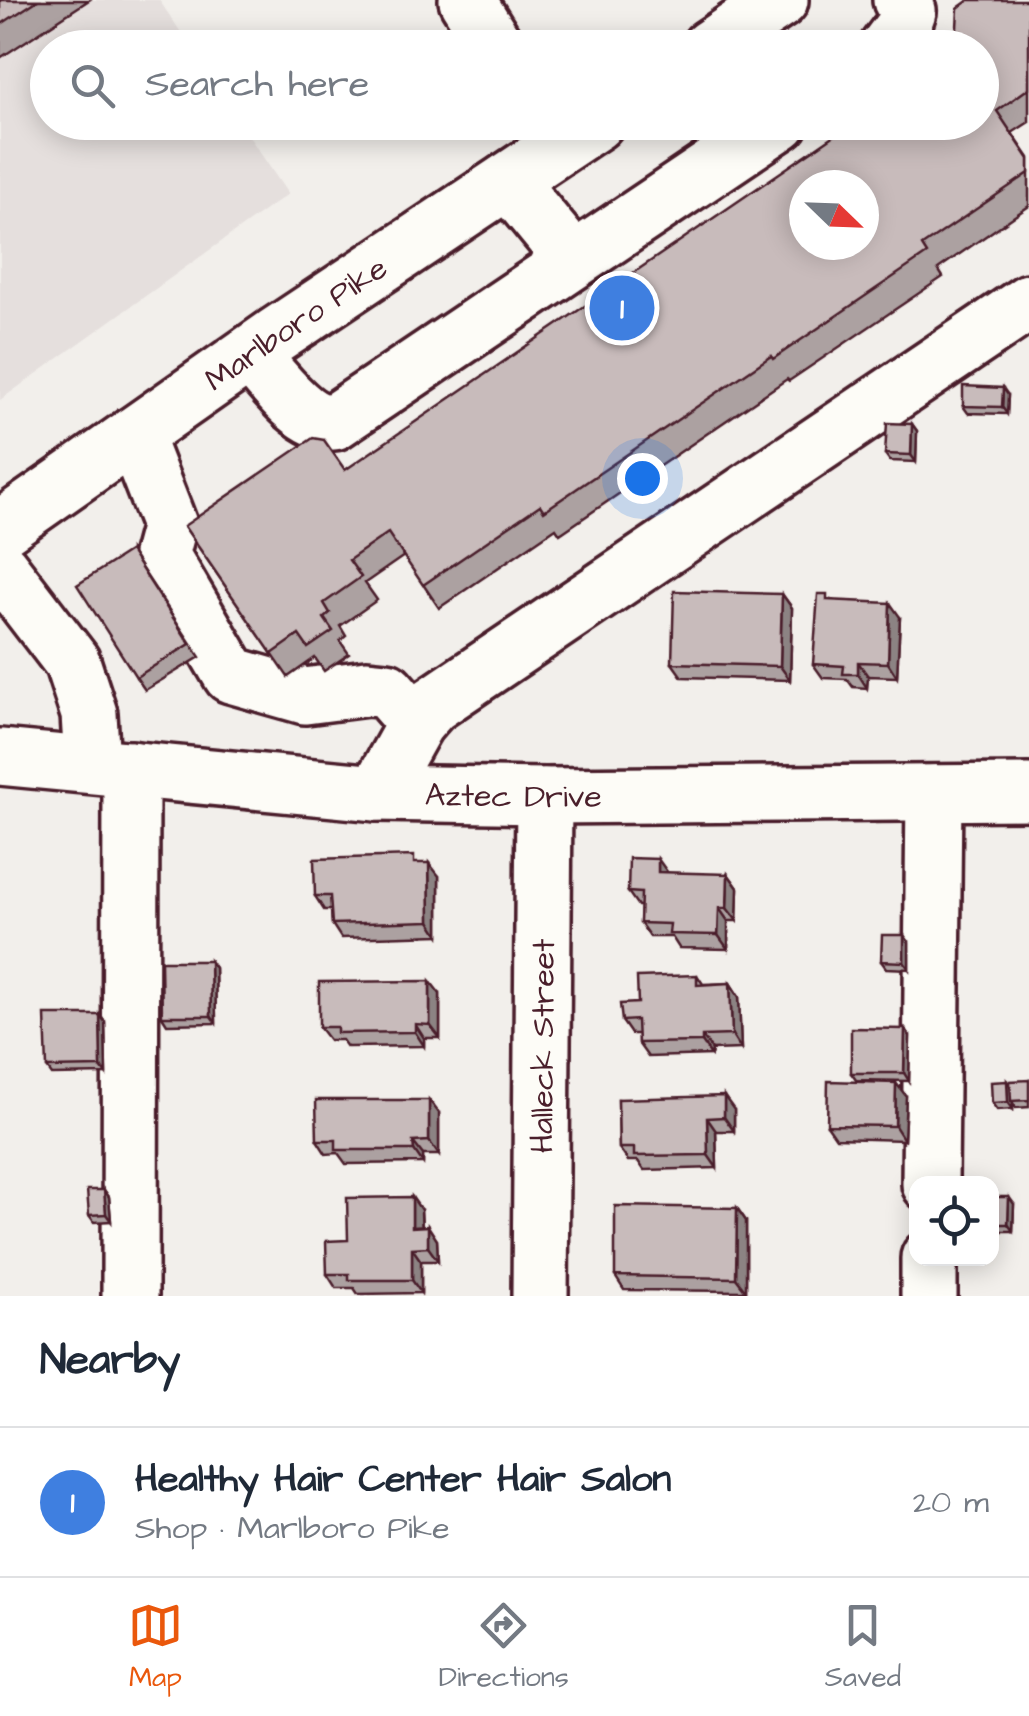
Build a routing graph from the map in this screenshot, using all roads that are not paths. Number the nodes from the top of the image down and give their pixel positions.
1 (468, 0) edge
2 (780, 0) edge
3 (901, 0) edge
4 (487, 30) edge
5 (736, 30) edge
6 (900, 30) edge
7 (556, 140) edge
8 (753, 140) edge
9 (508, 181) junction
10 (574, 260) junction
11 (1029, 302) edge
12 (251, 355) junction
13 (134, 435) junction
14 (0, 529) edge
15 (0, 568) edge
16 (416, 723) junction
17 (0, 757) edge
18 (112, 767) junction
19 (934, 792) junction
20 (1029, 792) edge
21 (377, 793) junction
22 (544, 796) junction
23 (930, 1176) edge
24 (929, 1266) edge
25 (130, 1296) edge
26 (540, 1296) edge
27 (929, 1296) edge

1 - 4 street
2 - 5 street
3 - 6 street
7 - 9 street, Marlboro Pike
8 - 10 street
9 - 10 street
9 - 12 street, Marlboro Pike
10 - 12 street
11 - 16 street
12 - 13 street, Marlboro Pike
13 - 14 street, Marlboro Pike
13 - 16 street
15 - 18 street
16 - 21 street
17 - 18 street, Aztec Drive
18 - 21 street, Aztec Drive
18 - 25 street
19 - 20 street, Aztec Drive
19 - 22 street, Aztec Drive
19 - 23 street
21 - 22 street, Aztec Drive
22 - 26 street, Halleck Street
24 - 27 street

